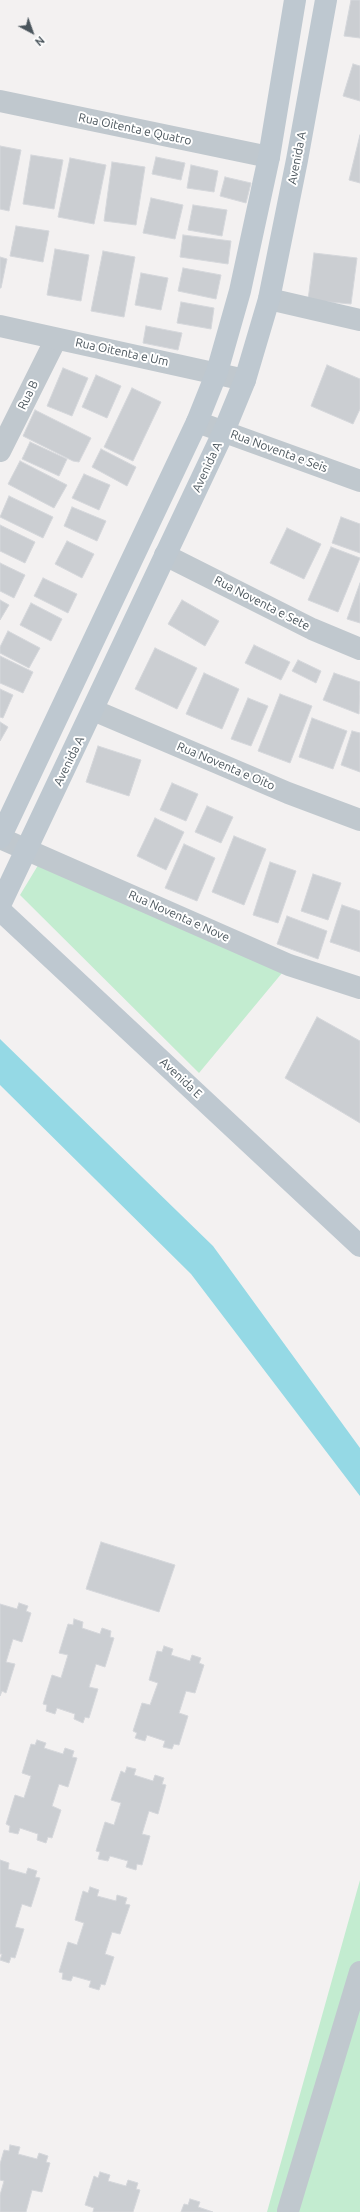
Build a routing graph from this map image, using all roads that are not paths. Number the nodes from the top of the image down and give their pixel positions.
1 (296, 0) edge
2 (326, 0) edge
3 (0, 101) edge
4 (269, 157) junction
5 (268, 299) junction
6 (360, 320) edge
7 (0, 326) edge
8 (56, 339) junction
9 (217, 372) junction
10 (245, 380) junction
11 (197, 422) junction
12 (224, 430) junction
13 (0, 451) edge
14 (360, 481) edge
15 (165, 555) junction
16 (360, 649) edge
17 (93, 710) junction
18 (360, 820) edge
19 (0, 838) edge
20 (27, 849) junction
21 (0, 906) edge
22 (0, 910) edge
23 (360, 988) edge
24 (360, 1246) edge
25 (360, 1972) edge
26 (288, 2211) edge

1 - 4 main road
2 - 5 main road, Avenida A
3 - 4 street, Rua Oitenta e Quatro
4 - 9 main road
5 - 6 street
5 - 10 main road, Avenida A
7 - 8 street, Rua Oitenta e Um
8 - 9 street, Rua Oitenta e Um
8 - 13 street, Rua B
9 - 10 street, Rua Oitenta e Um
9 - 11 main road
10 - 12 main road, Avenida A
11 - 12 street, Rua Noventa e Seis
11 - 19 main road
12 - 14 street, Rua Noventa e Seis
12 - 15 main road, Avenida A
15 - 16 street, Rua Noventa e Sete
15 - 17 main road, Avenida A
17 - 18 street, Rua Noventa e Oito
17 - 20 main road, Avenida A
19 - 20 street, Rua Noventa e Nove
20 - 21 main road, Avenida A
20 - 23 street, Rua Noventa e Nove
22 - 24 main road, Avenida E
25 - 26 street

